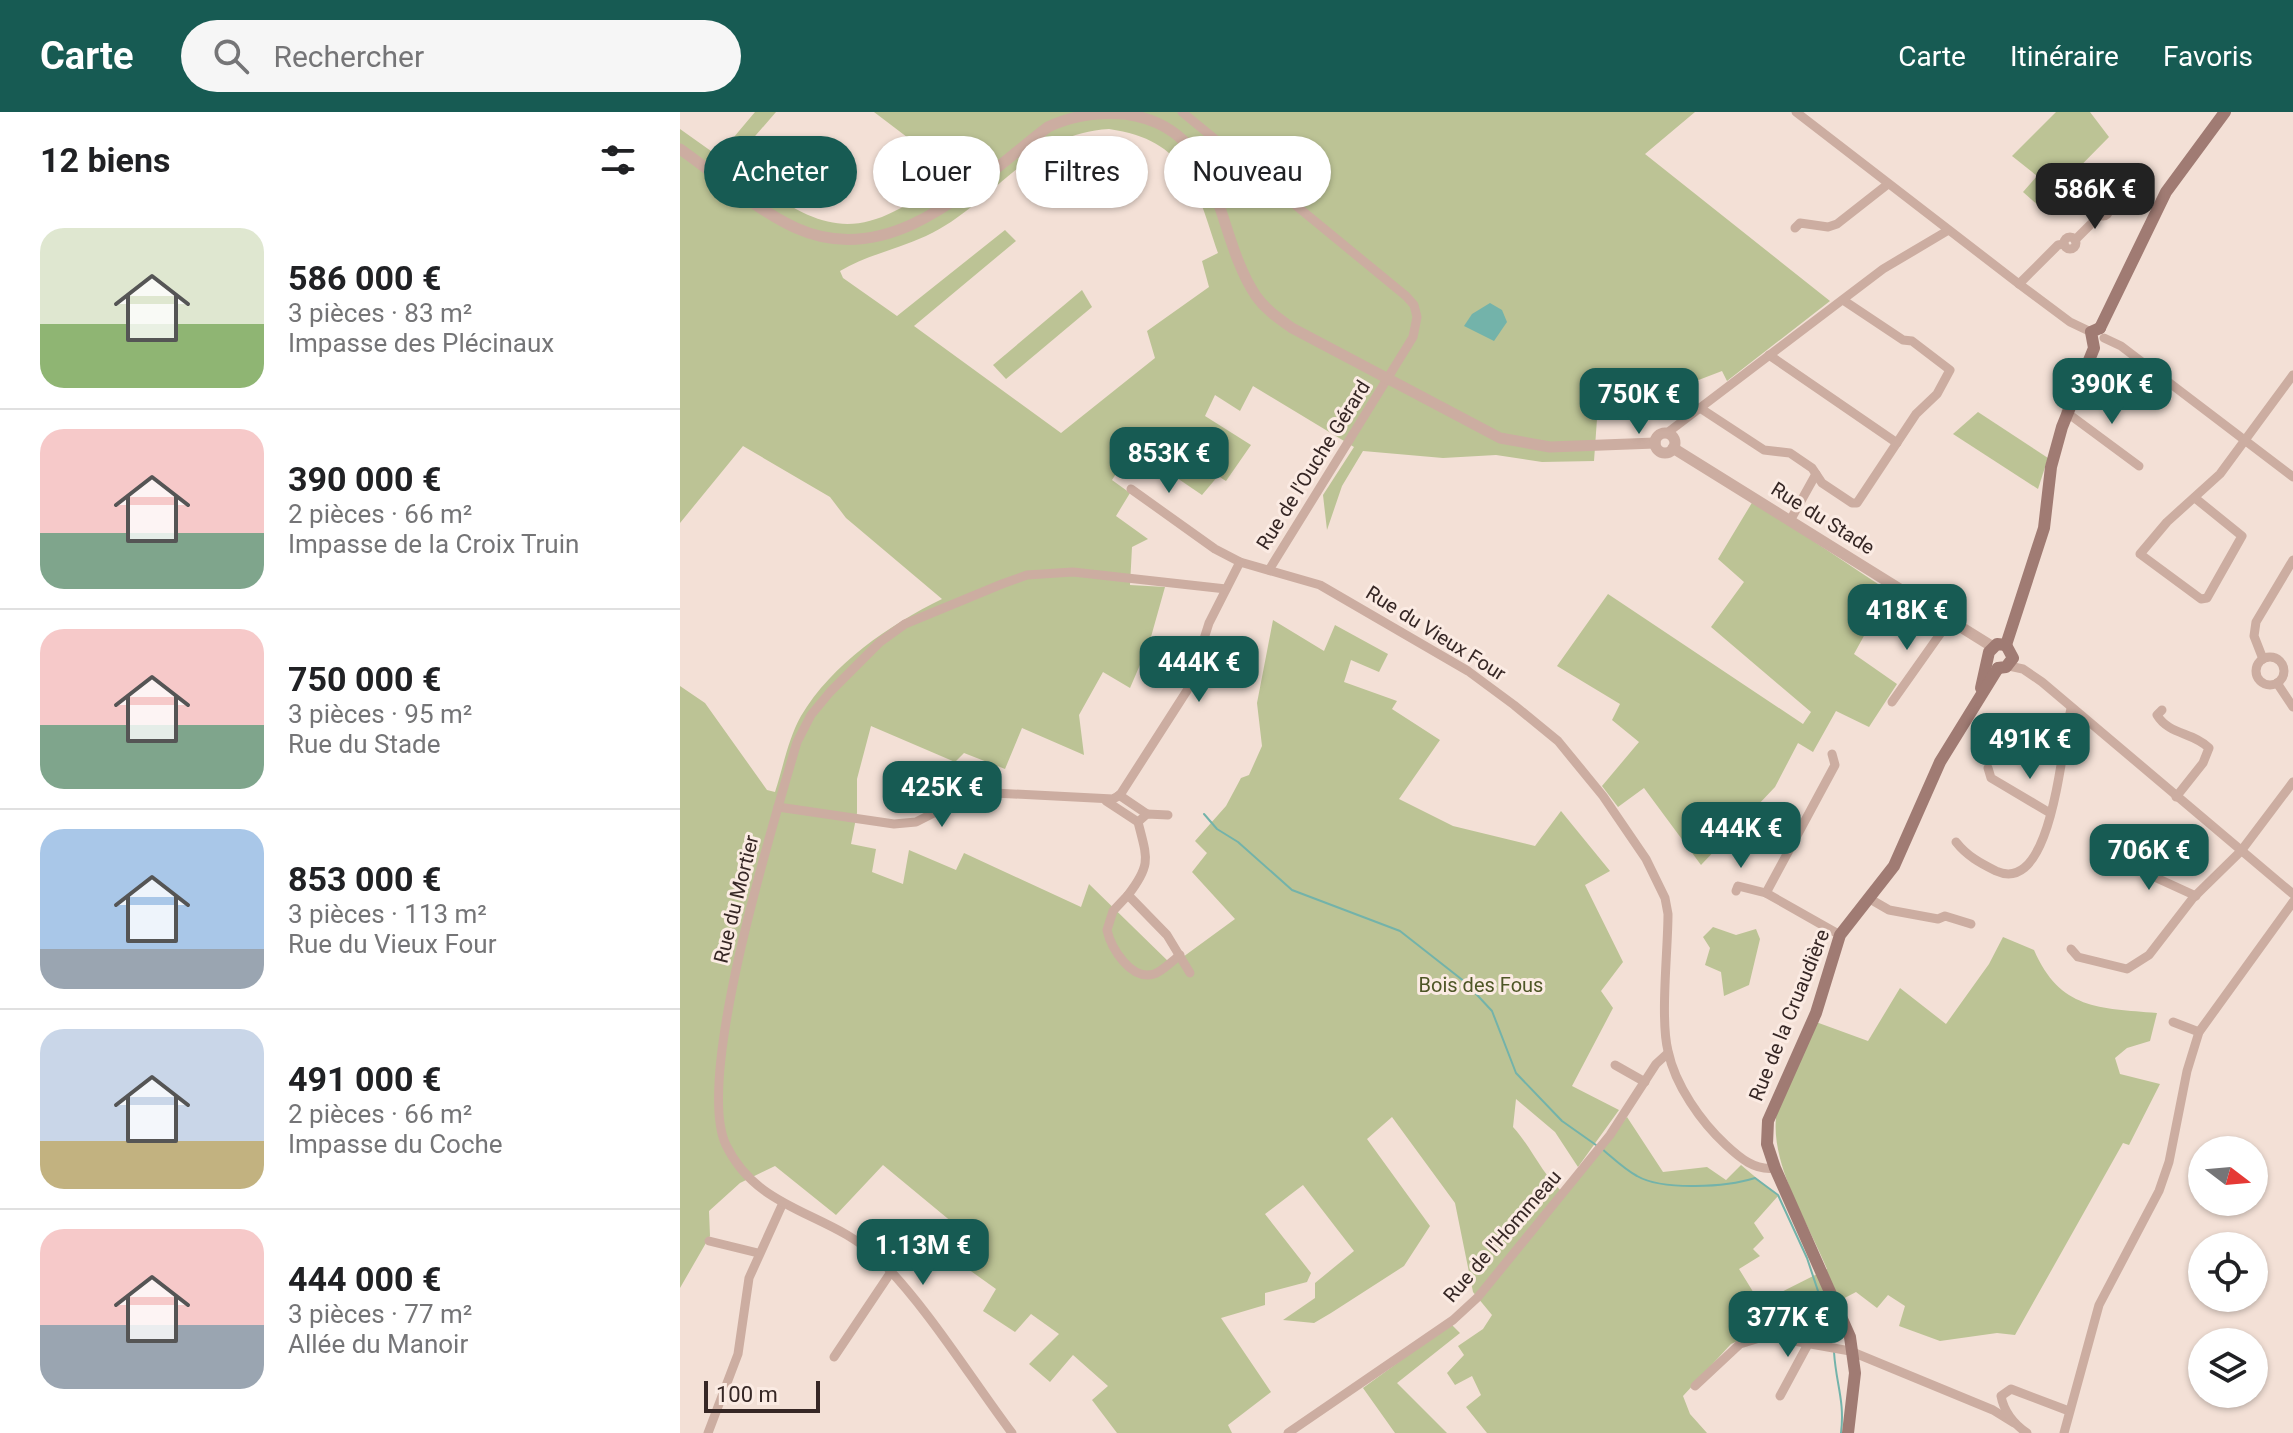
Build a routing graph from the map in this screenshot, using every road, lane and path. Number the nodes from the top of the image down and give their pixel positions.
1 (1182, 112) edge
2 (1796, 112) edge
3 (2225, 112) edge
4 (680, 149) edge
5 (1888, 184) junction
6 (2113, 196) dead end
7 (1795, 228) dead end
8 (1947, 231) junction
9 (2019, 284) junction
10 (1843, 300) junction
11 (2098, 335) junction
12 (1769, 355) junction
13 (2293, 375) edge
14 (1388, 380) junction
15 (1700, 408) junction
16 (2066, 412) junction
17 (1667, 433) junction
18 (2244, 441) junction
19 (1655, 443) junction
20 (1897, 443) junction
21 (1673, 448) junction
22 (2139, 466) dead end
23 (1816, 474) junction
24 (2293, 477) edge
25 (1131, 489) dead end
26 (2195, 498) junction
27 (1791, 519) junction
28 (2293, 560) edge
29 (1240, 562) junction
30 (1269, 570) junction
31 (1226, 589) junction
32 (1950, 620) junction
33 (2001, 656) junction
34 (2263, 659) junction
35 (2277, 683) junction
36 (1892, 702) dead end
37 (2293, 707) edge
38 (2071, 709) junction
39 (2162, 710) dead end
40 (1832, 754) dead end
41 (1988, 768) dead end
42 (2293, 782) edge
43 (1119, 795) junction
44 (2176, 797) junction
45 (1106, 801) junction
46 (778, 807) junction
47 (2050, 813) junction
48 (1147, 814) junction
49 (1168, 815) dead end
50 (1138, 822) junction
51 (1956, 842) dead end
52 (2241, 851) junction
53 (2115, 859) dead end
54 (1736, 891) dead end
55 (1766, 893) junction
56 (2293, 894) edge
57 (1128, 895) junction
58 (2196, 896) junction
59 (1870, 899) junction
60 (2293, 902) edge
61 (1971, 924) dead end
62 (1840, 935) junction
63 (2071, 949) dead end
64 (1180, 955) junction
65 (1190, 973) dead end
66 (2173, 1022) dead end
67 (2199, 1032) junction
68 (1668, 1053) junction
69 (1615, 1065) dead end
70 (1645, 1082) junction
71 (1775, 1168) junction
72 (782, 1205) junction
73 (709, 1241) dead end
74 (758, 1253) junction
75 (891, 1272) junction
76 (1807, 1346) junction
77 (1854, 1354) junction
78 (834, 1357) dead end
79 (1695, 1386) dead end
80 (1780, 1396) dead end
81 (2069, 1411) junction
82 (2014, 1423) junction
83 (708, 1433) edge
84 (1012, 1433) edge
85 (1288, 1433) edge
86 (1848, 1433) edge
87 (2027, 1433) edge
88 (2064, 1433) edge

1 - 14 street, Rue de l'Ouche Gérard
2 - 5 street
3 - 11 main road, Rue de la Cruaudière
4 - 14 street
5 - 7 street
5 - 8 street
6 - 9 street
8 - 9 street
8 - 10 street
9 - 11 street
10 - 12 street
10 - 20 street
11 - 16 main road, Rue de la Cruaudière
11 - 18 street
12 - 15 street
12 - 20 street
13 - 18 street
14 - 19 street
14 - 30 street, Rue de l'Ouche Gérard
15 - 17 street
15 - 23 street
16 - 22 street
16 - 33 main road, Rue de la Cruaudière
17 - 19 street
17 - 21 street
18 - 24 street
18 - 26 street
19 - 21 street
20 - 23 street
21 - 27 street, Rue du Stade
23 - 27 street
25 - 29 street, Rue du Vieux Four
26 - 26 street
27 - 32 street, Rue du Stade
28 - 34 street
29 - 30 street, Rue du Vieux Four
29 - 31 street
30 - 68 street, Rue du Vieux Four
31 - 43 street
31 - 46 street, Rue du Mortier
32 - 33 street, Rue du Stade
32 - 36 street
33 - 38 street
33 - 59 main road, Rue de la Cruaudière
34 - 35 street
34 - 35 street
35 - 37 street
38 - 44 street
38 - 47 street
39 - 44 street
40 - 55 street
41 - 47 street
42 - 52 street
43 - 45 street
43 - 48 street
44 - 52 street
45 - 46 street
45 - 50 street
46 - 72 street, Rue du Mortier
47 - 51 street
48 - 49 street
48 - 50 street
50 - 57 street
52 - 56 street
52 - 58 street
53 - 58 street
54 - 55 street
55 - 62 street
57 - 64 street
57 - 64 street
58 - 63 street
59 - 61 street
59 - 62 main road, Rue de la Cruaudière
60 - 67 street
62 - 71 main road, Rue de la Cruaudière
64 - 65 street
66 - 67 street
67 - 81 street
68 - 70 street, Rue de l'Hommeau
68 - 71 street, Rue du Vieux Four
69 - 70 street
70 - 85 street, Rue de l'Hommeau
71 - 77 main road, Rue de la Cruaudière
72 - 74 street
72 - 75 street, Rue du Mortier
73 - 74 street
74 - 83 street
75 - 78 street
75 - 84 street, Rue du Mortier
76 - 77 street
76 - 79 street
76 - 80 street
77 - 82 street
77 - 86 main road
81 - 82 street
81 - 88 street
82 - 87 street

